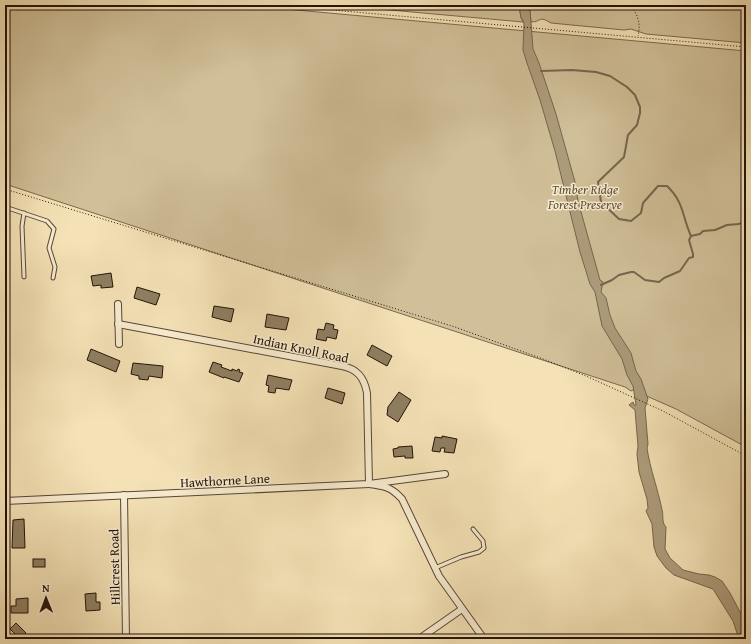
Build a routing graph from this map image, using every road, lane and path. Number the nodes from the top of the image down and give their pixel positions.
1 (276, 5) edge
2 (630, 5) edge
3 (638, 37) junction
4 (746, 47) edge
5 (5, 189) edge
6 (5, 207) edge
7 (24, 213) junction
8 (24, 277) dead end
9 (53, 278) dead end
10 (118, 304) dead end
11 (118, 324) junction
12 (119, 344) dead end
13 (746, 456) edge
14 (445, 474) dead end
15 (369, 484) junction
16 (124, 495) junction
17 (5, 501) edge
18 (473, 528) dead end
19 (435, 568) junction
20 (462, 610) junction
21 (126, 639) edge
22 (420, 639) edge
23 (484, 639) edge

1 - 3 path
2 - 3 path
3 - 4 path
5 - 13 path
6 - 7 lane
7 - 8 lane
7 - 9 lane
10 - 11 street
11 - 12 street
11 - 15 street, Indian Knoll Road
14 - 15 street, Hawthorne Lane
15 - 16 street, Hawthorne Lane
15 - 19 street
16 - 17 street, Hawthorne Lane
16 - 21 street, Hillcrest Road
18 - 19 lane
19 - 20 street
20 - 22 street
20 - 23 street

